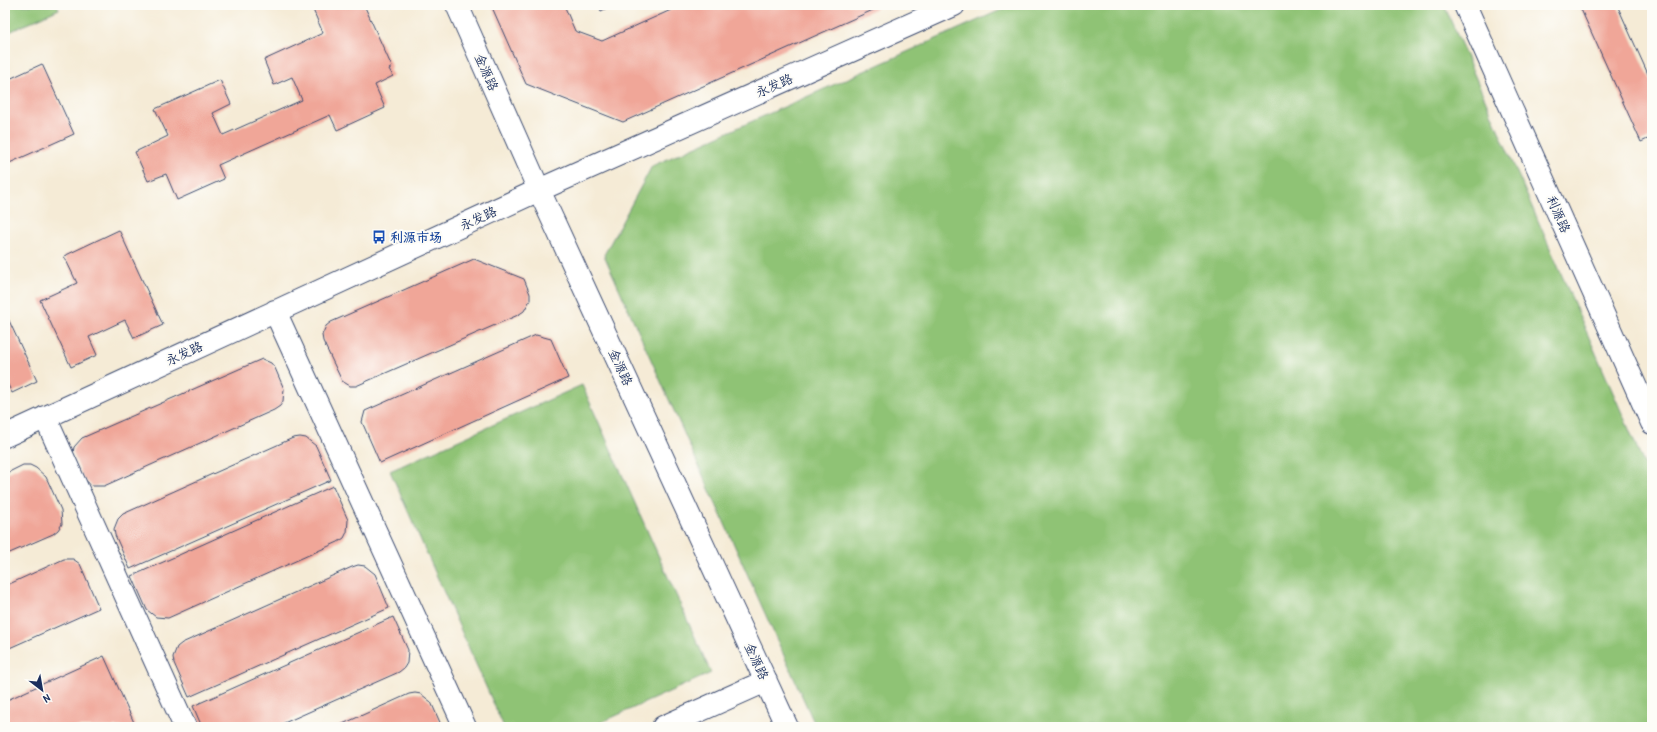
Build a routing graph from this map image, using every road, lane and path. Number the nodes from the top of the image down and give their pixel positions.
1 (457, 5) edge
2 (954, 5) edge
3 (1465, 5) edge
4 (539, 190) junction
5 (275, 311) junction
6 (45, 417) junction
7 (1652, 424) edge
8 (5, 436) edge
9 (766, 681) junction
10 (185, 727) edge
11 (465, 727) edge
12 (663, 727) edge
13 (786, 727) edge

1 - 4 street, 金源路
2 - 4 street, 永发路
3 - 7 street, 利源路
4 - 5 street, 永发路
4 - 9 street, 金源路
5 - 6 street, 永发路
5 - 11 street
6 - 8 street, 永发路
6 - 10 street
9 - 12 street
9 - 13 street, 金源路

